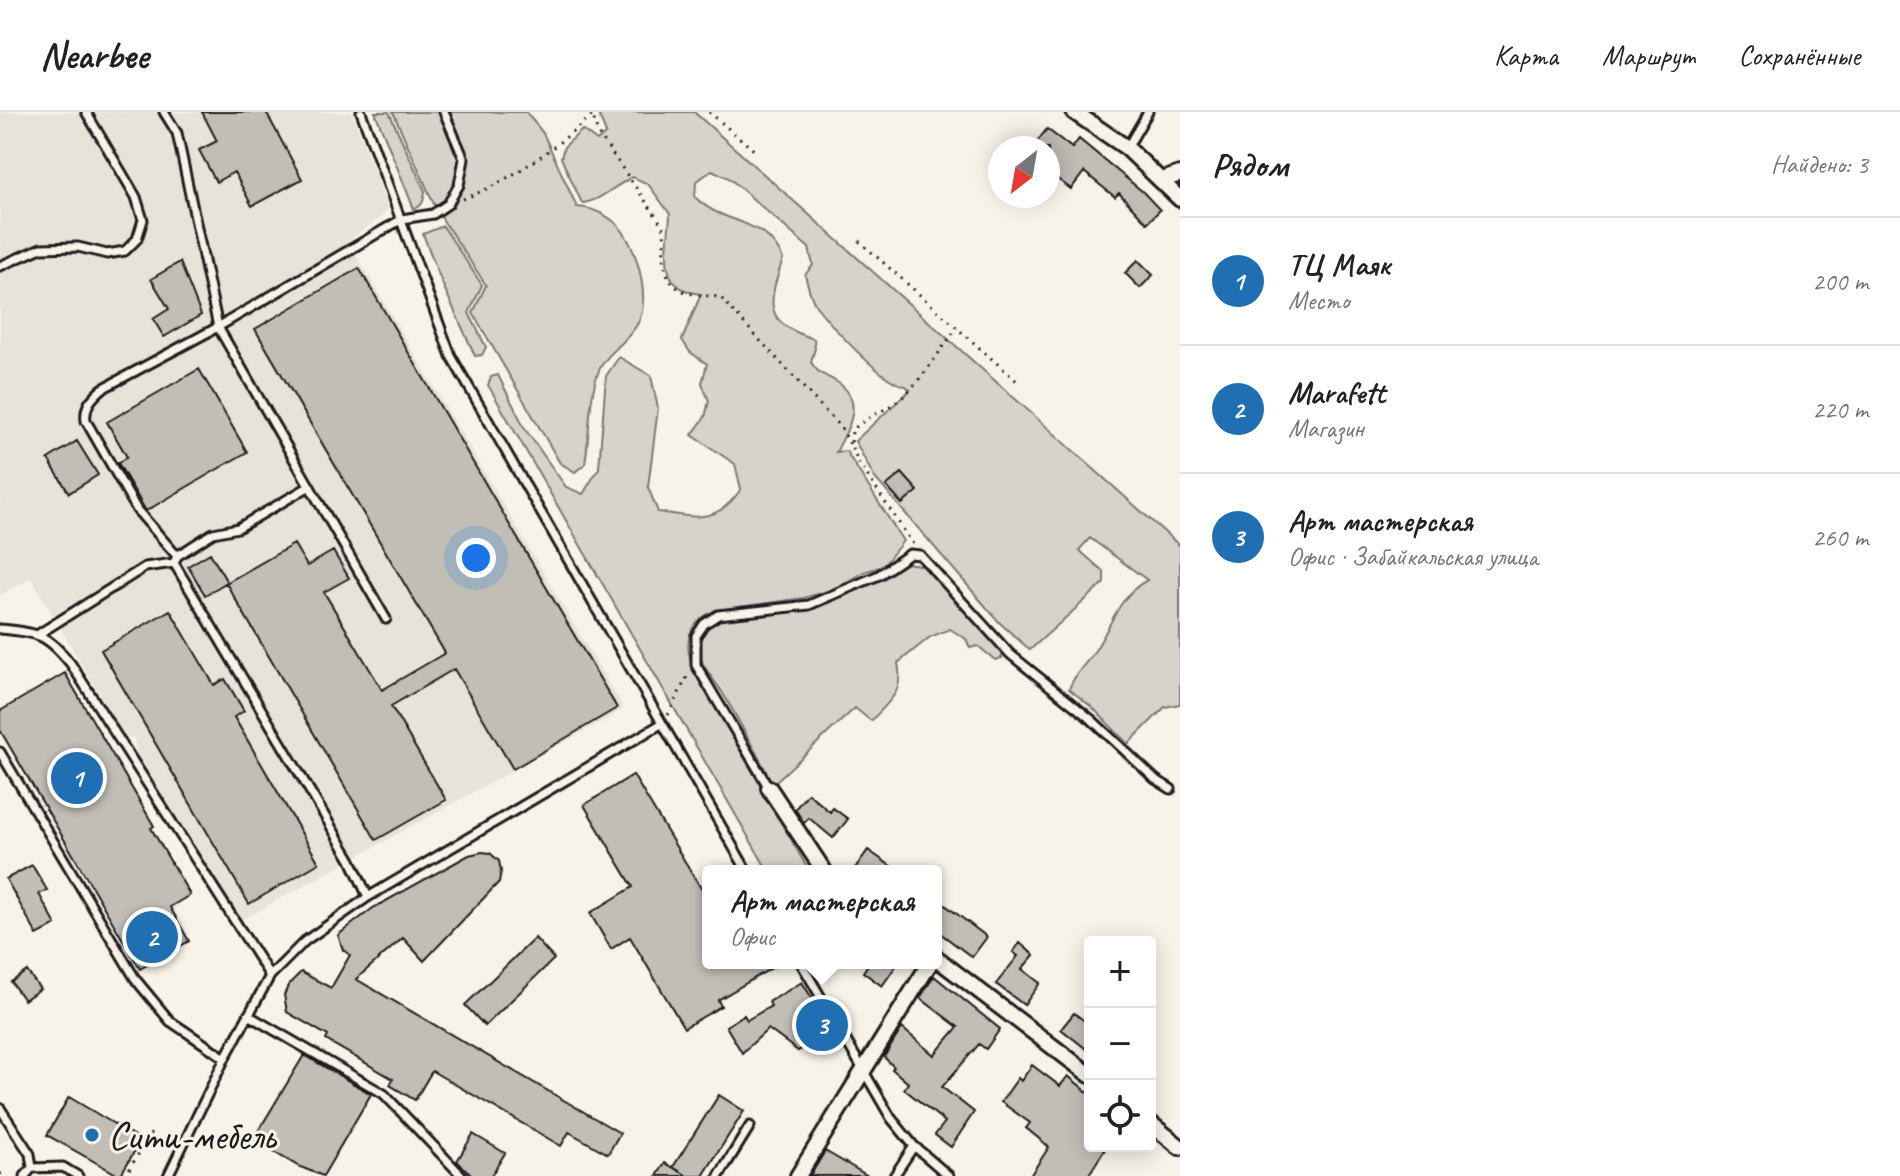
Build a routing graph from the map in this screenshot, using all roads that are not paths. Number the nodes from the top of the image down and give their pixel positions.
1 (86, 112) edge
2 (164, 112) edge
3 (361, 112) edge
4 (444, 112) edge
5 (1074, 112) edge
6 (1148, 112) edge
7 (1127, 148) junction
8 (1180, 174) edge
9 (1162, 180) junction
10 (1180, 199) edge
11 (402, 219) junction
12 (0, 266) edge
13 (218, 327) junction
14 (310, 486) junction
15 (175, 560) junction
16 (386, 619) dead end
17 (0, 629) edge
18 (37, 635) junction
19 (661, 724) junction
20 (0, 752) edge
21 (769, 788) joint
22 (1171, 789) dead end
23 (743, 865) edge
24 (820, 865) edge
25 (368, 897) junction
26 (942, 963) edge
27 (805, 969) edge
28 (926, 969) edge
29 (270, 976) junction
30 (248, 1015) junction
31 (225, 1058) junction
32 (863, 1069) junction
33 (1084, 1070) edge
34 (0, 1108) edge
35 (750, 1126) dead end
36 (1156, 1128) edge
37 (914, 1146) junction
38 (1180, 1147) edge
39 (32, 1168) junction
40 (25, 1176) edge
41 (78, 1176) edge
42 (168, 1176) edge
43 (462, 1176) edge
44 (719, 1176) edge
45 (798, 1176) edge
46 (894, 1176) edge
47 (949, 1176) edge

1 - 12 lane
2 - 13 lane
3 - 11 lane
4 - 11 lane
5 - 7 street
6 - 7 lane
7 - 9 street
8 - 9 street
9 - 10 street
11 - 13 lane
11 - 19 lane
13 - 14 lane
13 - 15 lane
14 - 15 lane
14 - 16 lane
15 - 18 lane
15 - 25 lane
17 - 18 lane
18 - 29 lane
19 - 23 lane
19 - 25 lane
20 - 31 lane
21 - 22 lane
21 - 24 street
25 - 29 lane
26 - 33 street
27 - 32 lane
28 - 32 street
29 - 30 lane
30 - 31 lane
30 - 43 lane
31 - 42 lane
32 - 37 lane
32 - 45 street
34 - 39 lane
35 - 44 lane
36 - 38 street
37 - 46 lane
37 - 47 lane
39 - 40 lane
39 - 41 lane

